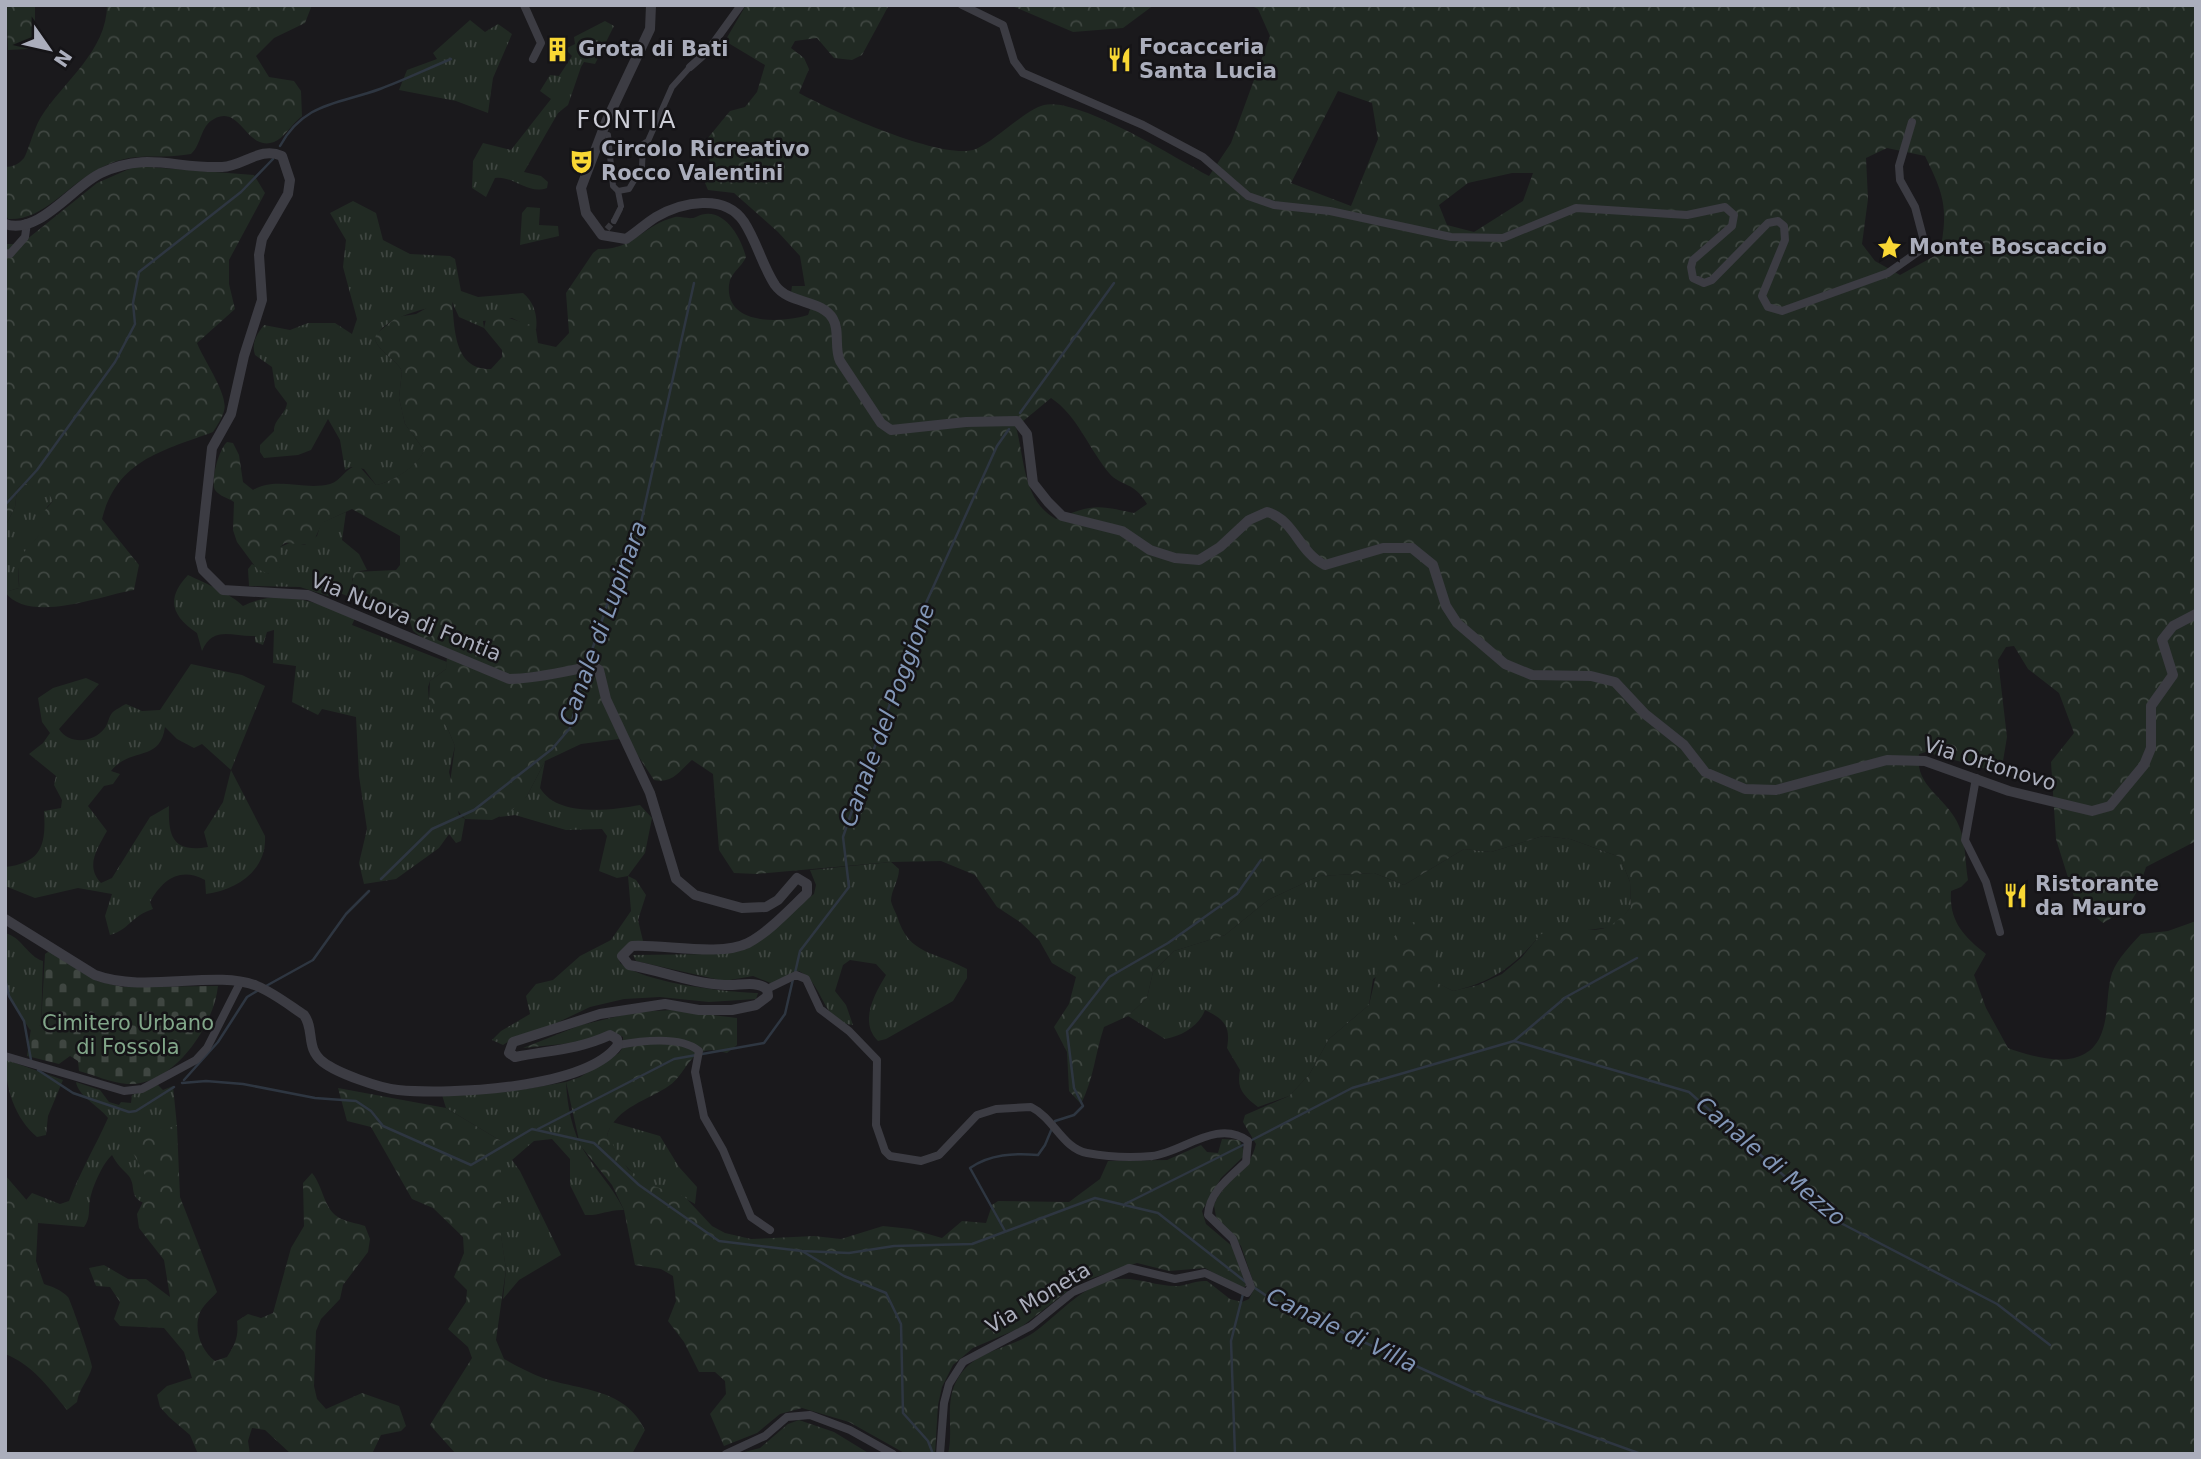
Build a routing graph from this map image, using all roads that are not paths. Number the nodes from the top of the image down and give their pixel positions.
1 (524, 5) edge
2 (651, 5) edge
3 (741, 5) edge
4 (962, 5) edge
5 (533, 59) dead end
6 (690, 67) joint
7 (1912, 122) dead end
8 (593, 156) junction
9 (618, 191) junction
10 (614, 221) tunnel mouth
11 (27, 223) junction
12 (5, 224) edge
13 (5, 253) edge
14 (2196, 614) edge
15 (1976, 778) junction
16 (5, 919) edge
17 (2000, 932) dead end
18 (240, 983) junction
19 (767, 989) junction
20 (618, 1045) junction
21 (5, 1056) edge
22 (770, 1230) dead end
23 (726, 1454) edge
24 (893, 1454) edge
25 (940, 1454) edge

1 - 5 street
2 - 8 street, Via Ortonovo
3 - 6 street
4 - 7 street
6 - 9 street
8 - 9 street
8 - 15 street, Via Ortonovo
9 - 10 street
11 - 12 street, Via Nuova di Fontia
11 - 13 street
11 - 19 street, Via Nuova di Fontia
14 - 15 street, Via Ortonovo
15 - 17 street
16 - 18 street
18 - 20 street
18 - 21 street
19 - 20 street
19 - 25 street, Via Moneta
20 - 22 street
23 - 24 street

